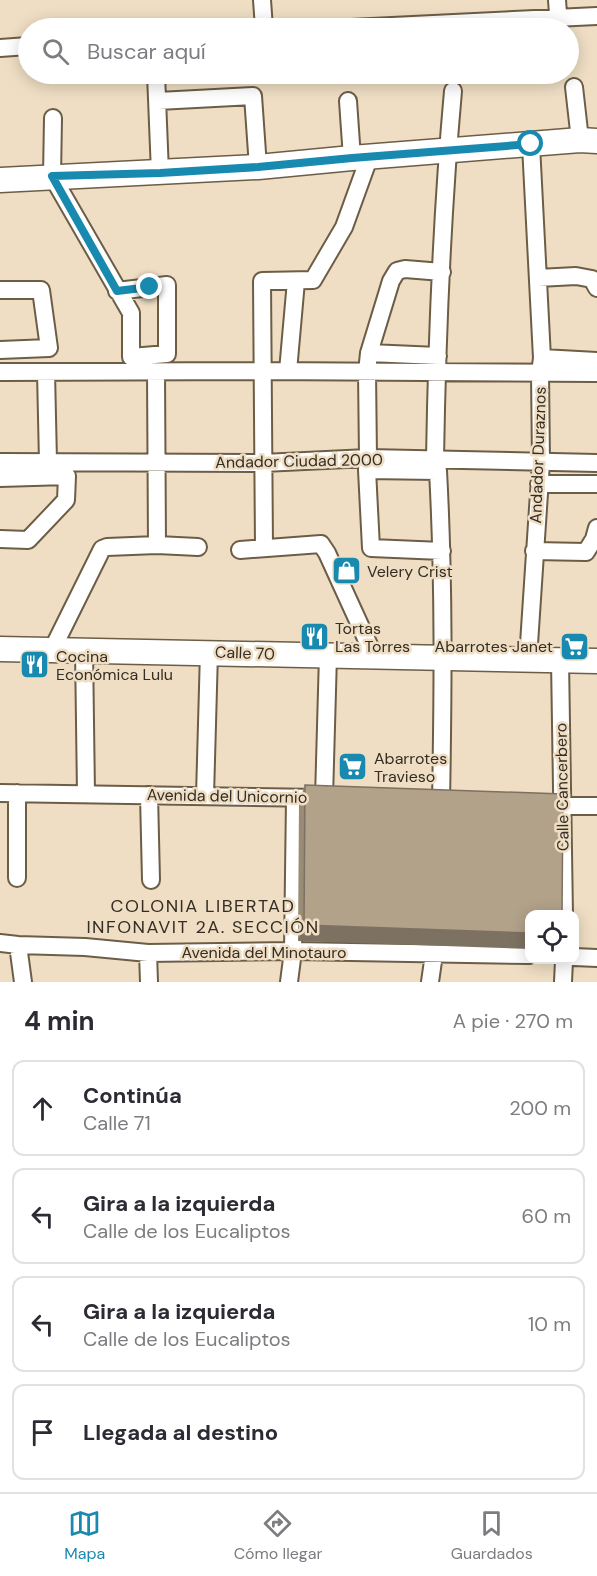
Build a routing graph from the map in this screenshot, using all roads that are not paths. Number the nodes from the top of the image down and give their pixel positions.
1 (262, 0) edge
2 (557, 0) edge
3 (597, 16) edge
4 (263, 18) edge
5 (558, 18) edge
6 (579, 20) edge
7 (18, 47) edge
8 (0, 48) edge
9 (157, 84) edge
10 (574, 87) dead end
11 (453, 91) dead end
12 (158, 100) junction
13 (348, 101) dead end
14 (53, 118) dead end
15 (589, 141) edge
16 (531, 144) junction
17 (447, 152) junction
18 (360, 158) junction
19 (258, 167) junction
20 (160, 173) junction
21 (52, 176) junction
22 (0, 180) edge
23 (442, 272) junction
24 (538, 278) junction
25 (296, 281) junction
26 (597, 288) edge
27 (0, 290) edge
28 (117, 291) junction
29 (0, 350) edge
30 (369, 353) junction
31 (597, 361) edge
32 (437, 364) junction
33 (288, 365) junction
34 (262, 366) junction
35 (541, 366) junction
36 (0, 372) edge
37 (46, 372) junction
38 (156, 372) junction
39 (367, 372) junction
40 (597, 373) edge
41 (0, 462) edge
42 (48, 462) junction
43 (156, 462) junction
44 (263, 463) junction
45 (541, 463) junction
46 (597, 463) edge
47 (368, 464) junction
48 (436, 465) junction
49 (0, 478) edge
50 (539, 484) junction
51 (597, 484) edge
52 (597, 528) edge
53 (0, 539) edge
54 (157, 545) junction
55 (198, 547) dead end
56 (264, 548) junction
57 (240, 550) dead end
58 (442, 551) junction
59 (534, 551) junction
60 (0, 649) edge
61 (52, 650) junction
62 (84, 650) junction
63 (209, 652) junction
64 (328, 655) junction
65 (374, 656) junction
66 (444, 658) junction
67 (528, 659) junction
68 (560, 660) junction
69 (597, 661) edge
70 (0, 793) edge
71 (17, 794) junction
72 (86, 794) junction
73 (149, 795) junction
74 (205, 795) junction
75 (295, 798) junction
76 (441, 802) edge
77 (530, 804) edge
78 (563, 805) junction
79 (597, 806) edge
80 (17, 878) dead end
81 (151, 880) dead end
82 (564, 910) edge
83 (0, 943) edge
84 (18, 945) junction
85 (293, 951) junction
86 (148, 953) junction
87 (434, 954) junction
88 (525, 955) edge
89 (579, 957) edge
90 (597, 958) edge
91 (564, 964) edge
92 (23, 982) edge
93 (149, 982) edge
94 (289, 982) edge
95 (430, 982) edge
96 (563, 982) edge

1 - 4 street
2 - 5 street
3 - 6 street
7 - 8 street
9 - 12 street
10 - 15 street
11 - 17 street
12 - 19 street
12 - 20 street
13 - 18 street
14 - 21 street
15 - 16 street
16 - 17 street
16 - 24 street, Andador Duraznos
17 - 18 street
17 - 23 street
18 - 19 street
18 - 25 street
19 - 20 street
20 - 21 street
21 - 22 street
21 - 28 street
23 - 30 street
23 - 32 street
24 - 26 street
24 - 35 street, Andador Duraznos
25 - 33 street
25 - 34 street
27 - 29 street
28 - 28 street
30 - 32 street
30 - 39 street
31 - 35 street
32 - 35 street
32 - 39 street
32 - 48 street
33 - 34 street
33 - 39 street
34 - 38 street
34 - 44 street
35 - 40 street
35 - 45 street, Andador Duraznos
36 - 37 street
37 - 38 street
37 - 42 street
38 - 43 street
39 - 47 street
41 - 42 street, Andador Ciudad 2000
42 - 43 street, Andador Ciudad 2000
43 - 44 street, Andador Ciudad 2000
43 - 54 street
44 - 47 street, Andador Ciudad 2000
44 - 56 street
45 - 46 street
45 - 48 street
45 - 50 street, Andador Duraznos
47 - 48 street, Andador Ciudad 2000
47 - 58 street
48 - 58 street
49 - 53 street
50 - 51 street
50 - 59 street, Andador Duraznos
52 - 59 street
54 - 55 street
54 - 61 street
56 - 57 street
56 - 65 street
58 - 66 street
59 - 67 street, Andador Duraznos
60 - 61 street, Calle 70
61 - 62 street, Calle 70
62 - 63 street, Calle 70
62 - 72 street
63 - 64 street, Calle 70
63 - 74 street
64 - 65 street, Calle 70
64 - 75 street, Avenida del Unicornio
65 - 66 street, Calle 70
66 - 67 street, Calle 70
66 - 76 street
67 - 68 street, Calle 70
68 - 69 street, Calle 70
68 - 78 street, Calle Cancerbero
70 - 71 street, Avenida del Unicornio
71 - 72 street, Avenida del Unicornio
71 - 80 street
72 - 73 street, Avenida del Unicornio
73 - 74 street, Avenida del Unicornio
73 - 81 street
74 - 75 street, Avenida del Unicornio
75 - 85 street
77 - 78 street
78 - 79 street
78 - 82 street, Calle Cancerbero
83 - 84 street, Avenida del Minotauro
84 - 86 street, Avenida del Minotauro
84 - 92 street
85 - 86 street, Avenida del Minotauro
85 - 87 street, Avenida del Minotauro
85 - 94 street
86 - 93 street
87 - 88 street, Avenida del Minotauro
87 - 95 street
89 - 90 street
91 - 96 street

